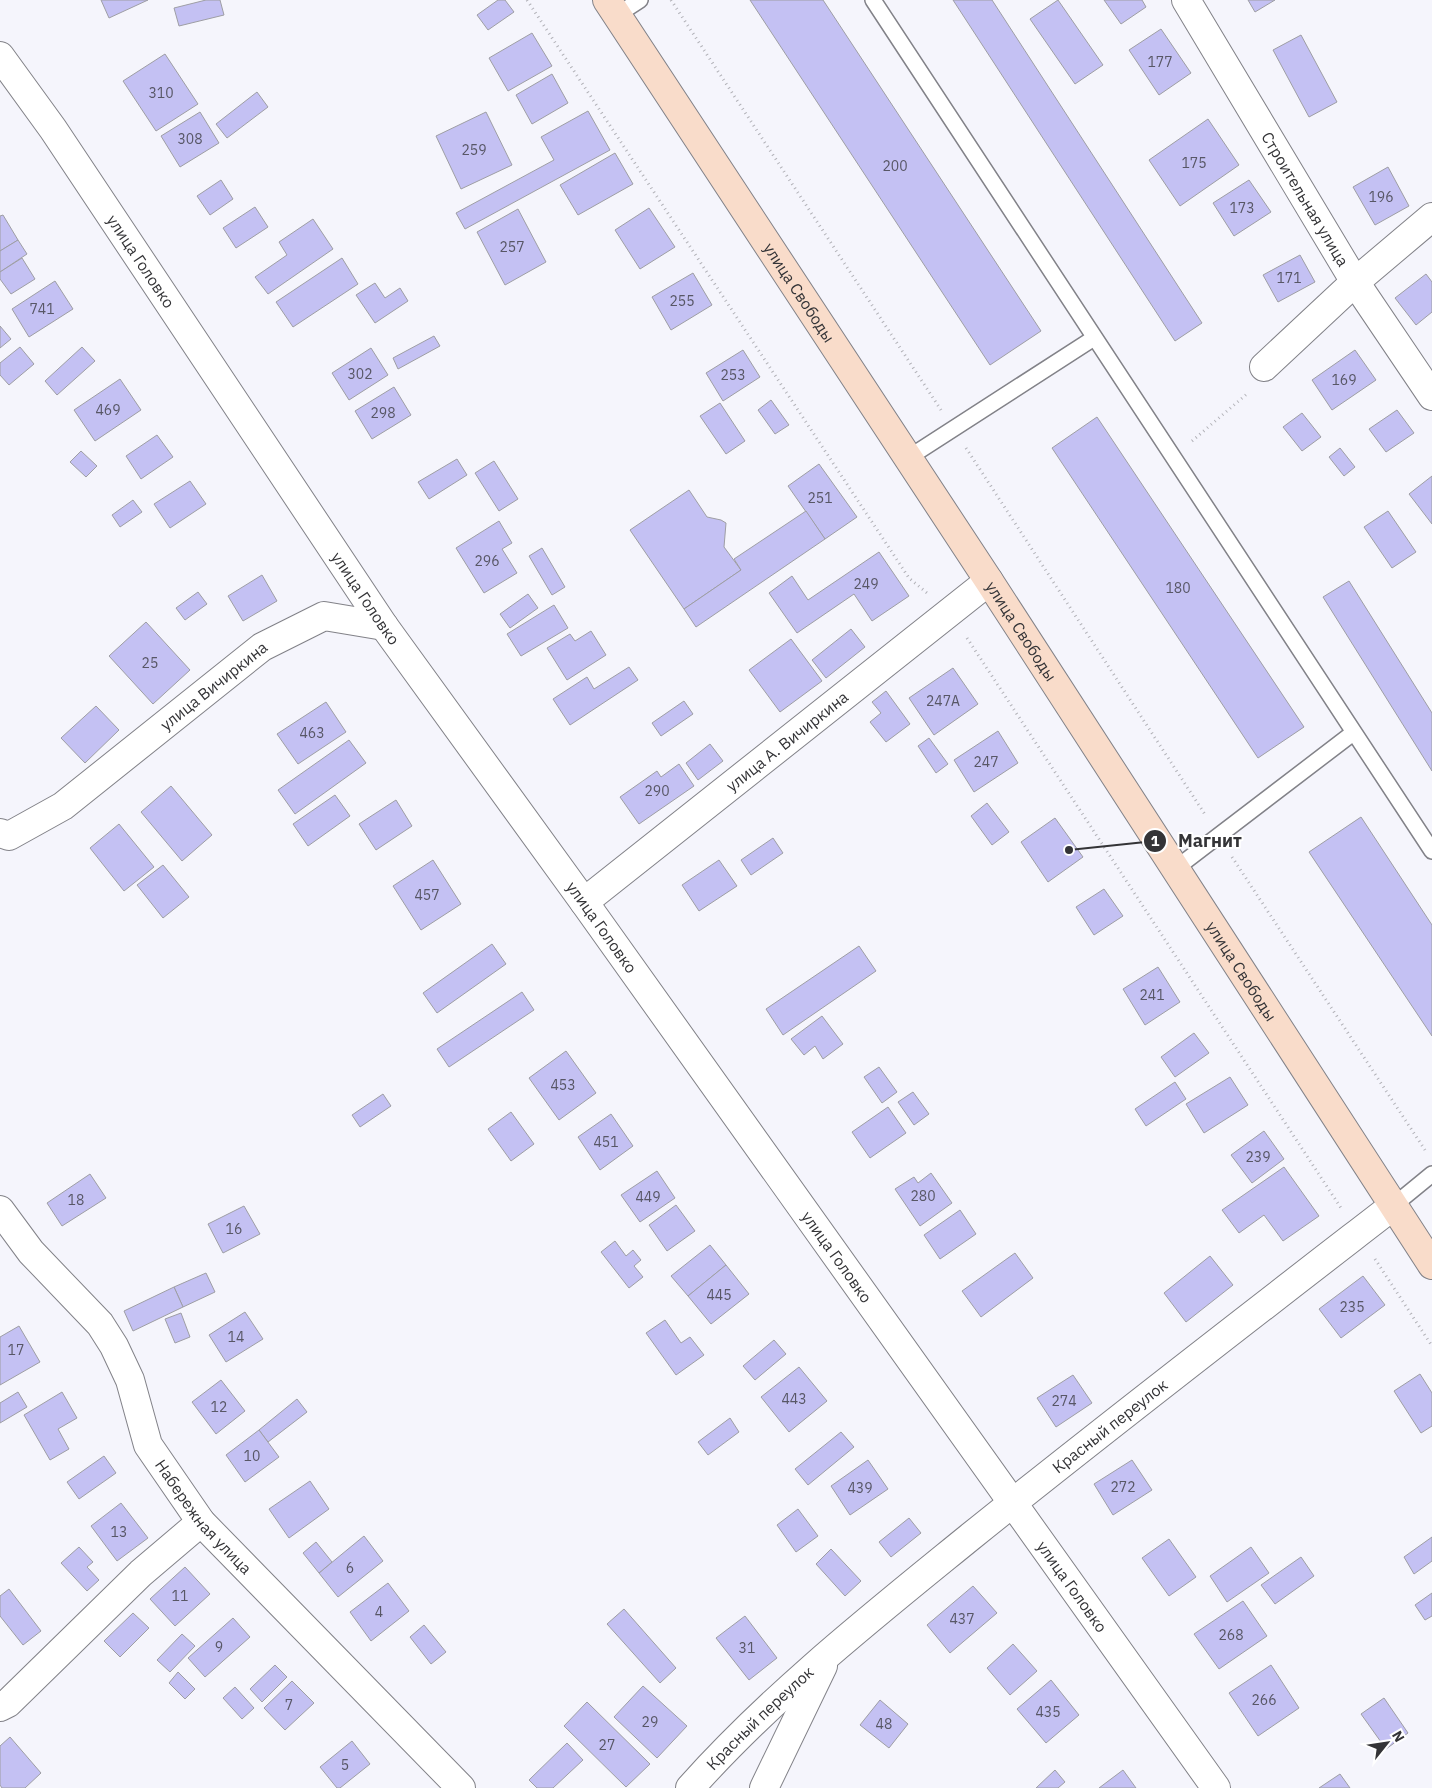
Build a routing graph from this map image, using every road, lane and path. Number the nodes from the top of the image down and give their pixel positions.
1 (527, 0) edge
2 (640, 0) edge
3 (672, 0) edge
4 (873, 0) edge
5 (1186, 0) edge
6 (612, 7) edge
7 (0, 56) edge
8 (1432, 217) edge
9 (1355, 282) junction
10 (1094, 338) junction
11 (1264, 367) joint
12 (1432, 396) edge
13 (954, 429) junction
14 (1173, 457) junction
15 (908, 458) junction
16 (989, 581) junction
17 (950, 612) junction
18 (384, 626) junction
19 (1353, 732) junction
20 (0, 833) edge
21 (1218, 835) junction
22 (1432, 851) edge
23 (1175, 868) junction
24 (584, 902) junction
25 (1426, 1153) dead end
26 (1432, 1174) edge
27 (1393, 1206) junction
28 (0, 1210) edge
29 (1358, 1234) junction
30 (1432, 1265) edge
31 (1432, 1346) edge
32 (1012, 1504) junction
33 (201, 1522) junction
34 (831, 1650) junction
35 (0, 1707) edge
36 (461, 1788) edge
37 (690, 1788) edge
38 (764, 1788) edge
39 (1216, 1788) edge

1 - 17 path
2 - 6 lane
3 - 13 path
4 - 10 lane
5 - 9 street, Строительная улица
6 - 15 main road, улица Свободы
7 - 18 street, улица Головко
8 - 9 street
9 - 11 street
9 - 12 street, Строительная улица
10 - 13 lane
10 - 14 lane
11 - 14 path
13 - 15 lane
13 - 21 path
14 - 19 lane
15 - 16 main road, улица Свободы
16 - 17 street, улица А. Вичиркина
16 - 23 main road, улица Свободы
17 - 24 street, улица А. Вичиркина
17 - 29 path
18 - 20 street, улица Вичиркина
18 - 24 street, улица Головко
19 - 21 lane
19 - 22 lane
21 - 23 lane
21 - 25 path
23 - 27 main road, улица Свободы
24 - 32 street, улица Головко
26 - 27 lane
27 - 29 street, Красный переулок
27 - 30 main road, улица Свободы
28 - 33 street, Набережная улица
29 - 31 path
29 - 32 street, Красный переулок
32 - 34 street, Красный переулок
32 - 39 street, улица Головко
33 - 35 street
33 - 36 street, Набережная улица
34 - 37 street, Красный переулок
34 - 38 street, Красный переулок

